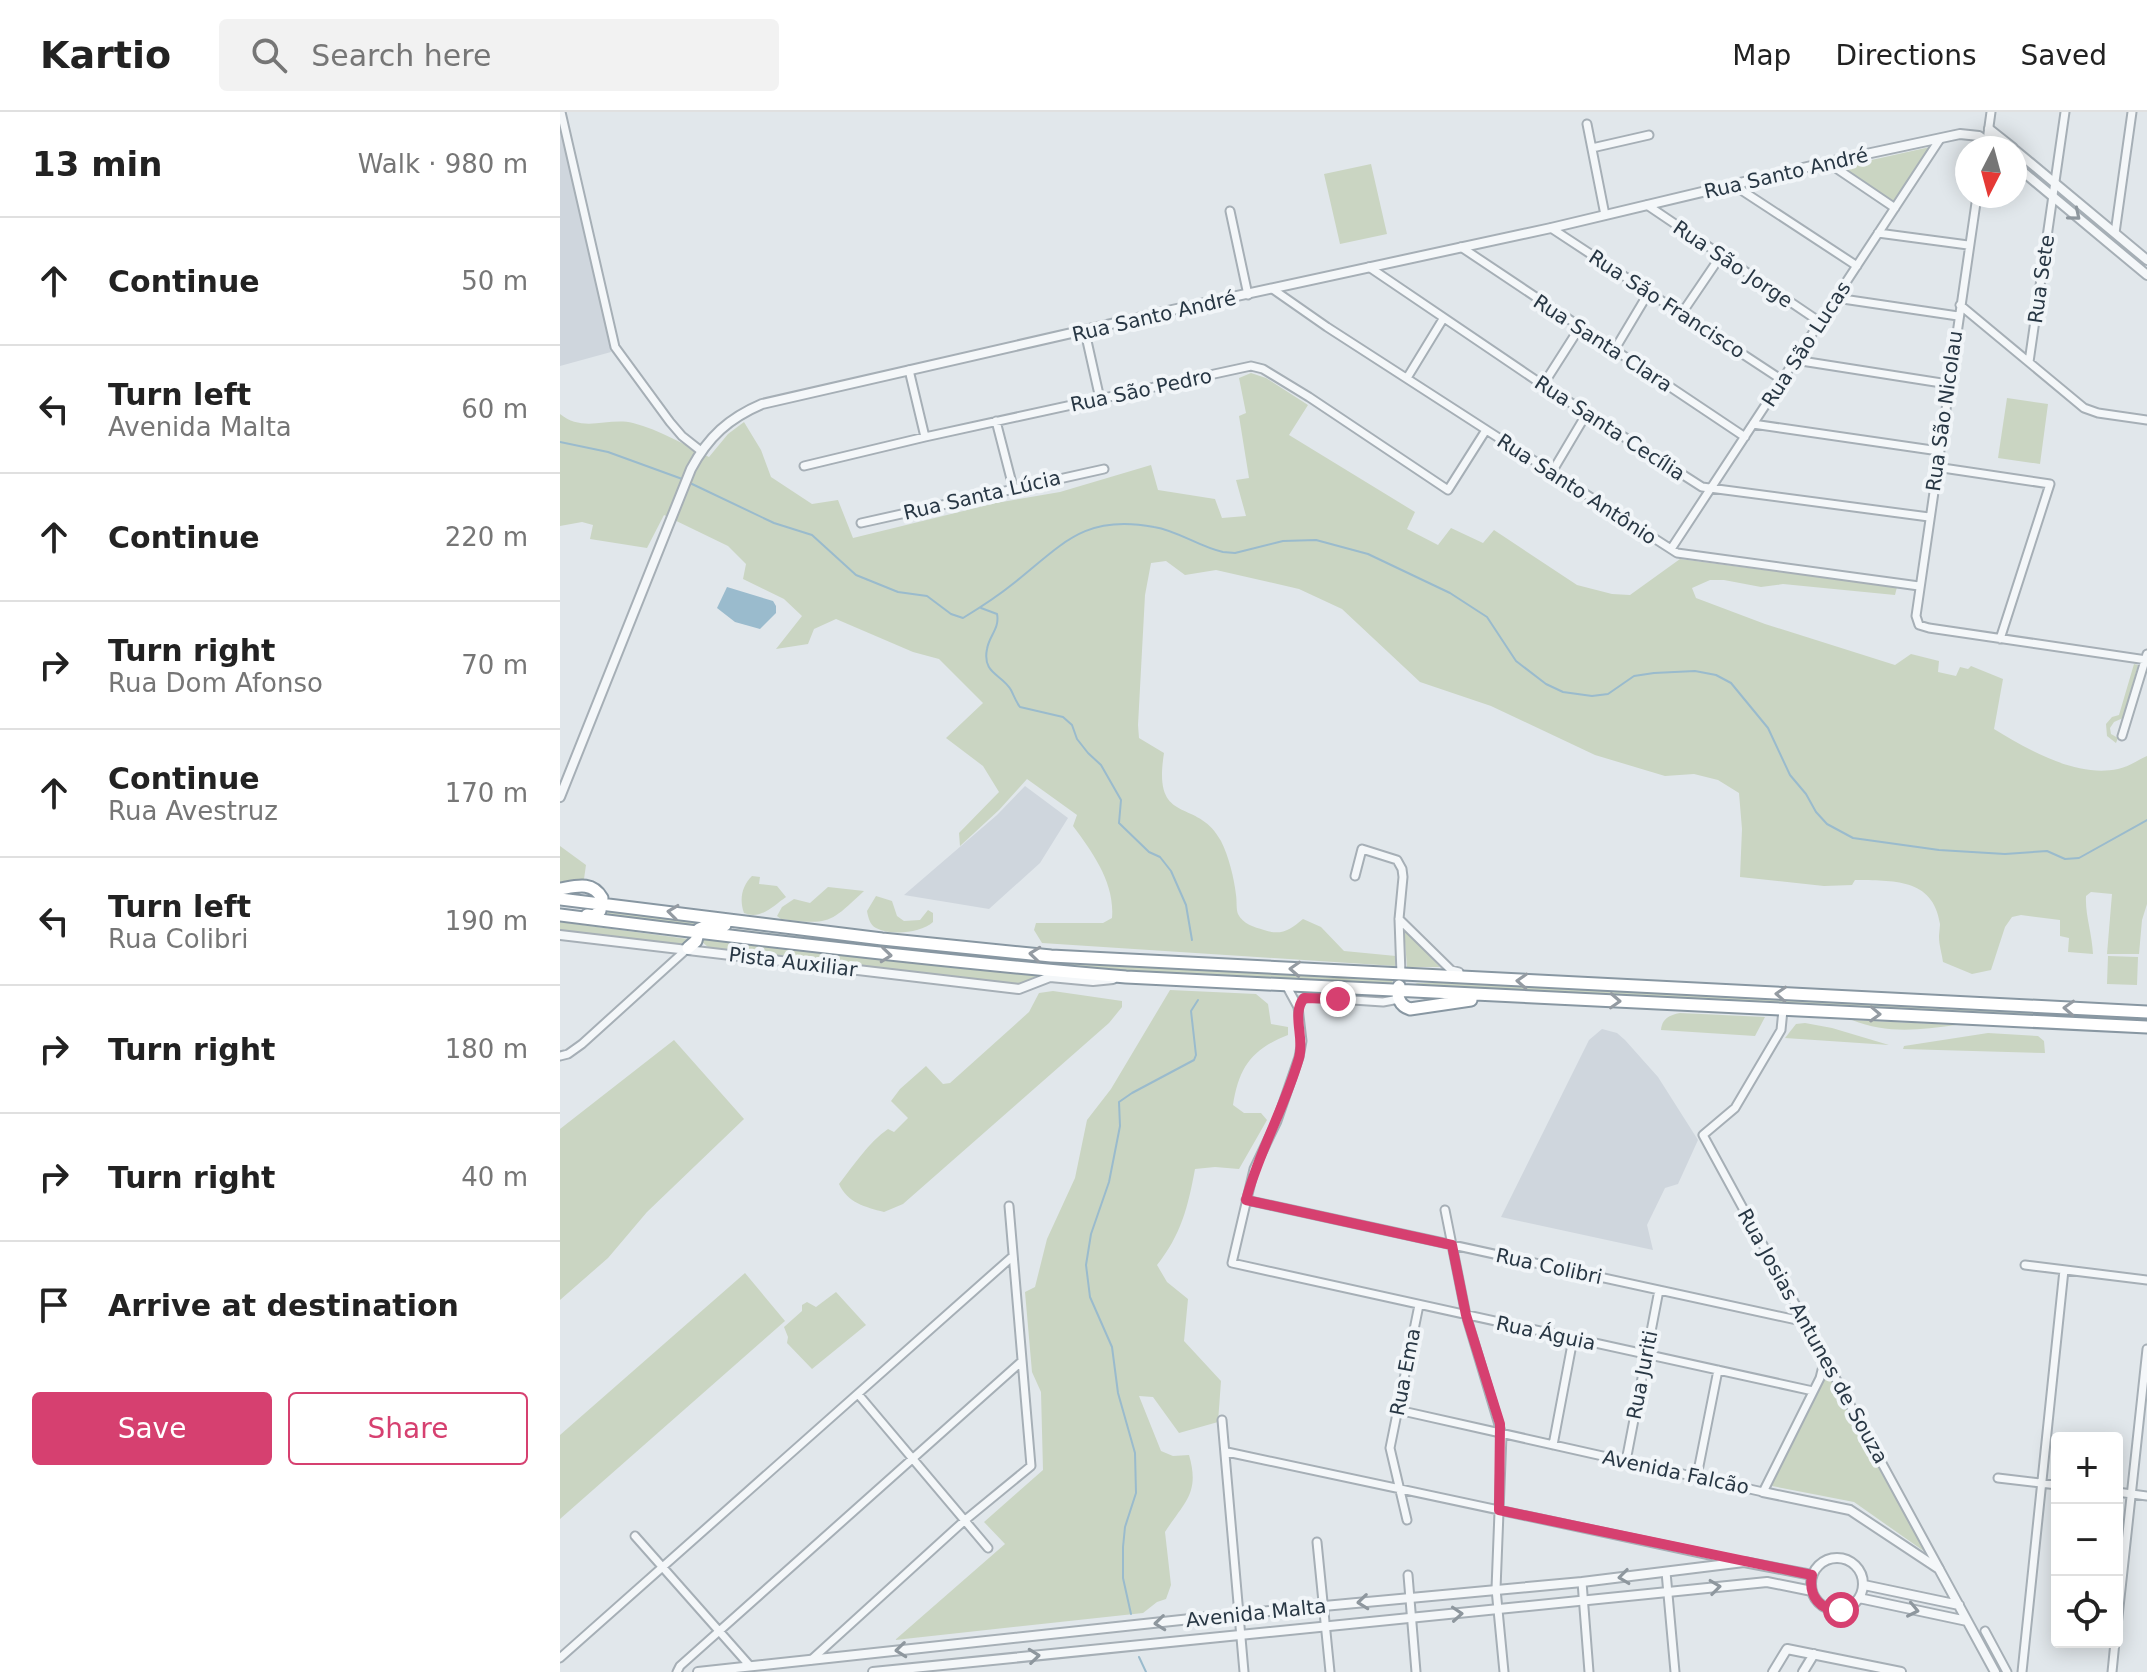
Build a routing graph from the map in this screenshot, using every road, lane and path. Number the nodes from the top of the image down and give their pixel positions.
1 (561, 112) edge
2 (1991, 112) edge
3 (2065, 112) edge
4 (2132, 112) edge
5 (1587, 124) dead end
6 (1989, 129) junction
7 (1649, 135) dead end
8 (1955, 136) edge
9 (1988, 136) edge
10 (1998, 136) edge
11 (1940, 139) junction
12 (1592, 148) junction
13 (2027, 160) edge
14 (1827, 162) junction
15 (2027, 175) edge
16 (2055, 183) junction
17 (1732, 184) junction
18 (2053, 196) junction
19 (1647, 205) junction
20 (1895, 208) junction
21 (1975, 208) edge
22 (1230, 211) dead end
23 (1605, 215) junction
24 (1551, 228) junction
25 (1878, 233) junction
26 (2115, 233) junction
27 (1968, 245) junction
28 (1461, 247) junction
29 (1720, 257) junction
30 (2147, 260) edge
31 (1857, 266) junction
32 (1369, 267) junction
33 (2147, 275) edge
34 (1274, 290) junction
35 (1649, 292) junction
36 (1248, 295) junction
37 (1836, 298) junction
38 (1960, 305) junction
39 (1682, 313) junction
40 (1958, 316) junction
41 (1443, 319) junction
42 (1820, 322) junction
43 (1580, 327) junction
44 (1085, 332) junction
45 (1615, 349) junction
46 (1795, 360) junction
47 (2029, 362) junction
48 (909, 370) junction
49 (1407, 378) junction
50 (1782, 380) junction
51 (1948, 384) junction
52 (1543, 385) junction
53 (1100, 399) junction
54 (1587, 413) junction
55 (2147, 420) edge
56 (996, 421) junction
57 (1753, 424) junction
58 (1486, 430) junction
59 (925, 437) junction
60 (1745, 437) junction
61 (701, 451) junction
62 (1939, 451) junction
63 (804, 466) dead end
64 (1936, 467) junction
65 (1104, 469) dead end
66 (1552, 472) junction
67 (1013, 487) junction
68 (1711, 488) junction
69 (1929, 517) junction
70 (861, 523) dead end
71 (1671, 549) junction
72 (1919, 586) junction
73 (2000, 639) junction
74 (2146, 658) edge
75 (2122, 736) dead end
76 (560, 797) edge
77 (1355, 876) dead end
78 (560, 889) edge
79 (560, 899) edge
80 (602, 903) junction
81 (560, 914) edge
82 (1399, 919) junction
83 (829, 932) junction
84 (560, 935) edge
85 (696, 943) junction
86 (1126, 977) junction
87 (1486, 979) junction
88 (1286, 985) junction
89 (1399, 987) junction
90 (1583, 999) junction
91 (1298, 1007) junction
92 (1783, 1010) junction
93 (2147, 1012) edge
94 (2147, 1027) edge
95 (560, 1056) edge
96 (1246, 1200) junction
97 (1009, 1206) dead end
98 (1445, 1210) dead end
99 (1452, 1245) junction
100 (1013, 1256) junction
101 (2025, 1265) dead end
102 (2064, 1270) junction
103 (2147, 1280) edge
104 (1659, 1290) junction
105 (1419, 1305) junction
106 (1466, 1315) junction
107 (1806, 1322) junction
108 (1573, 1339) junction
109 (2147, 1349) edge
110 (1645, 1354) junction
111 (1825, 1358) junction
112 (1022, 1361) junction
113 (1718, 1370) junction
114 (1813, 1391) junction
115 (858, 1394) junction
116 (1398, 1410) junction
117 (1222, 1420) dead end
118 (1502, 1435) junction
119 (1553, 1445) junction
120 (1227, 1452) junction
121 (911, 1460) junction
122 (1626, 1461) junction
123 (1697, 1476) junction
124 (1998, 1478) dead end
125 (2042, 1483) junction
126 (2051, 1484) edge
127 (1400, 1489) junction
128 (1763, 1492) junction
129 (2123, 1493) edge
130 (2132, 1494) junction
131 (2147, 1496) edge
132 (1499, 1510) junction
133 (1407, 1520) dead end
134 (964, 1521) junction
135 (635, 1536) dead end
136 (1317, 1542) dead end
137 (988, 1548) dead end
138 (1744, 1562) junction
139 (663, 1567) junction
140 (1939, 1569) junction
141 (1666, 1572) junction
142 (1408, 1575) dead end
143 (1812, 1575) junction
144 (2123, 1576) edge
145 (1582, 1582) junction
146 (1864, 1585) junction
147 (1496, 1589) junction
148 (1812, 1591) junction
149 (1669, 1593) junction
150 (1409, 1597) junction
151 (1859, 1598) junction
152 (1584, 1602) junction
153 (1959, 1605) junction
154 (1323, 1606) junction
155 (1498, 1611) junction
156 (1237, 1614) junction
157 (1411, 1617) junction
158 (1967, 1621) junction
159 (1325, 1626) junction
160 (1985, 1631) dead end
161 (720, 1632) junction
162 (1240, 1635) junction
163 (2114, 1648) edge
164 (1814, 1654) junction
165 (560, 1658) edge
166 (811, 1660) junction
167 (792, 1662) junction
168 (750, 1666) junction
169 (677, 1672) edge
170 (698, 1672) edge
171 (793, 1672) edge
172 (873, 1672) edge
173 (1244, 1672) edge
174 (1330, 1672) edge
175 (1416, 1672) edge
176 (1504, 1672) edge
177 (1589, 1672) edge
178 (1675, 1672) edge
179 (1773, 1672) edge
180 (1803, 1672) edge
181 (1901, 1672) edge
182 (1995, 1672) edge
183 (2007, 1672) edge
184 (2022, 1672) edge
185 (2112, 1672) edge

1 - 61 street
2 - 6 street
3 - 16 street, Rua Sete
4 - 26 street
5 - 12 street
6 - 9 street
6 - 10 street
7 - 12 street
8 - 11 street, Rua Santo André
11 - 14 street, Rua Santo André
11 - 20 street, Rua São Lucas
12 - 23 street
13 - 16 street
14 - 17 street, Rua Santo André
14 - 20 street
15 - 18 street
16 - 18 street, Rua Sete
16 - 26 street
17 - 19 street, Rua Santo André
17 - 31 street
18 -> 33 street
18 - 47 street, Rua Sete
19 - 23 street, Rua Santo André
19 - 29 street, Rua São Jorge
20 - 25 street, Rua São Lucas
21 - 27 street, Rua São Nicolau
22 - 36 street
23 - 24 street, Rua Santo André
24 - 28 street, Rua Santo André
24 - 35 street, Rua São Francisco
25 - 27 street
25 - 31 street, Rua São Lucas
26 - 30 street
27 - 38 street, Rua São Nicolau
28 - 32 street, Rua Santo André
28 - 43 street, Rua Santa Clara
29 - 39 street
29 - 42 street, Rua São Jorge
31 - 37 street, Rua São Lucas
32 - 34 street, Rua Santo André
32 - 41 street, Rua Santa Cecília
34 - 36 street, Rua Santo André
34 - 49 street, Rua Santo Antônio
35 - 39 street, Rua São Francisco
35 - 45 street
36 - 44 street, Rua Santo André
37 - 40 street
37 - 42 street, Rua São Lucas
38 - 40 street, Rua São Nicolau
38 - 47 street
39 - 50 street, Rua São Francisco
40 - 51 street, Rua São Nicolau
41 - 49 street
41 - 52 street, Rua Santa Cecília
42 - 46 street, Rua São Lucas
43 - 45 street, Rua Santa Clara
43 - 52 street
44 - 48 street, Rua Santo André
44 - 53 street
45 - 60 street, Rua Santa Clara
46 - 50 street, Rua São Lucas
46 - 51 street
47 - 55 street
48 - 59 street
48 - 61 street, Rua Santo André
49 - 58 street, Rua Santo Antônio
50 - 57 street, Rua São Lucas
51 - 62 street, Rua São Nicolau
52 - 54 street, Rua Santa Cecília
53 - 56 street, Rua São Pedro
53 - 58 street, Rua São Pedro
54 - 66 street
54 - 68 street, Rua Santa Cecília
56 - 59 street, Rua São Pedro
56 - 67 street
57 - 60 street, Rua São Lucas
57 - 62 street
58 - 66 street, Rua Santo Antônio
59 - 63 street, Rua São Pedro
60 - 68 street, Rua São Lucas
61 - 76 street, Rua Santo André
62 - 64 street, Rua São Nicolau
64 - 69 street, Rua São Nicolau
64 - 73 street
65 - 67 street, Rua Santa Lúcia
66 - 71 street, Rua Santo Antônio
67 - 70 street, Rua Santa Lúcia
68 - 69 street, Rua Santa Cecília
68 - 71 street, Rua São Lucas
69 - 72 street, Rua São Nicolau
71 - 72 street, Rua Santo Antônio
72 - 73 street, Rua São Nicolau
73 - 74 street
74 - 75 street
77 - 82 street
78 - 80 highway
79 - 80 highway
80 - 81 highway
83 -> 80 highway
81 - 85 highway
82 - 87 street
82 - 89 street
83 - 85 highway
89 -> 83 highway
84 - 85 street, Pista Auxiliar
85 -> 86 highway
85 - 86 street, Pista Auxiliar
85 - 95 street
86 - 88 highway
87 - 89 highway
93 -> 87 highway
88 - 89 highway
88 - 91 street
89 - 90 highway
89 - 90 highway
89 - 91 street
90 -> 92 highway
91 - 96 street
92 -> 94 highway
92 - 107 street, Rua Josias Antunes de Souza
96 - 99 street, Rua Colibri
96 - 105 street, Rua Águia
97 - 100 street
98 - 99 street
99 - 104 street, Rua Colibri
99 - 106 street
100 - 112 street
100 - 115 street
101 - 102 street
102 - 103 street
102 - 125 street
104 - 107 street, Rua Colibri
104 - 110 street, Rua Juriti
105 - 106 street, Rua Águia
105 - 116 street, Rua Ema
106 - 108 street, Rua Águia
106 - 118 street
107 - 111 street, Rua Josias Antunes de Souza
108 - 110 street, Rua Águia
108 - 119 street
109 - 130 street
110 - 113 street, Rua Águia
110 - 122 street, Rua Juriti
111 - 114 street
111 - 140 street, Rua Josias Antunes de Souza
112 - 121 street
112 - 134 street
113 - 114 street, Rua Águia
113 - 123 street
114 - 128 street
115 - 121 street
115 - 139 street
116 - 118 street, Avenida Falcão
116 - 127 street, Rua Ema
117 - 120 street
118 - 119 street, Avenida Falcão
118 - 132 street
119 - 122 street, Avenida Falcão
120 - 127 street
120 - 156 street
121 - 134 street
121 - 161 street
122 - 123 street, Avenida Falcão
123 - 128 street, Avenida Falcão
124 - 125 street
125 - 126 street
125 - 184 street
127 - 132 street
127 - 133 street
128 - 140 street, Avenida Falcão
129 - 130 street
130 - 131 street
130 - 144 street
132 - 138 street
132 - 147 street
134 - 137 street
134 - 166 street
135 - 139 street
136 - 154 street
138 - 141 street, Avenida Malta
138 - 143 street, Avenida Malta
139 - 161 street
139 - 165 street
140 - 153 street, Rua Josias Antunes de Souza
141 -> 145 street, Avenida Malta
141 - 149 street
142 - 150 street
143 - 146 street
143 - 148 street
145 - 147 street, Avenida Malta
145 - 152 street
146 - 151 street
146 - 153 street
147 - 150 street, Avenida Malta
147 - 155 street
149 -> 148 street, Avenida Malta
148 - 151 street
149 - 152 street, Avenida Malta
149 - 178 street
150 -> 154 street, Avenida Malta
150 - 157 street
151 -> 158 street
152 - 155 street, Avenida Malta
152 - 177 street
153 - 158 street, Rua Josias Antunes de Souza
154 - 156 street, Avenida Malta
154 - 159 street
157 -> 155 street, Avenida Malta
155 - 176 street
156 - 162 street
156 -> 166 street, Avenida Malta
157 - 159 street, Avenida Malta
157 - 175 street
158 - 182 street, Rua Josias Antunes de Souza
159 - 162 street, Avenida Malta
159 - 174 street
160 - 183 street
161 - 168 street
161 - 169 street
172 -> 162 street, Avenida Malta
162 - 173 street
163 - 185 street
164 - 179 street
164 - 180 street
164 - 181 street
166 - 167 street, Avenida Malta
167 - 168 street, Avenida Malta
167 - 171 street
168 - 170 street, Avenida Malta

